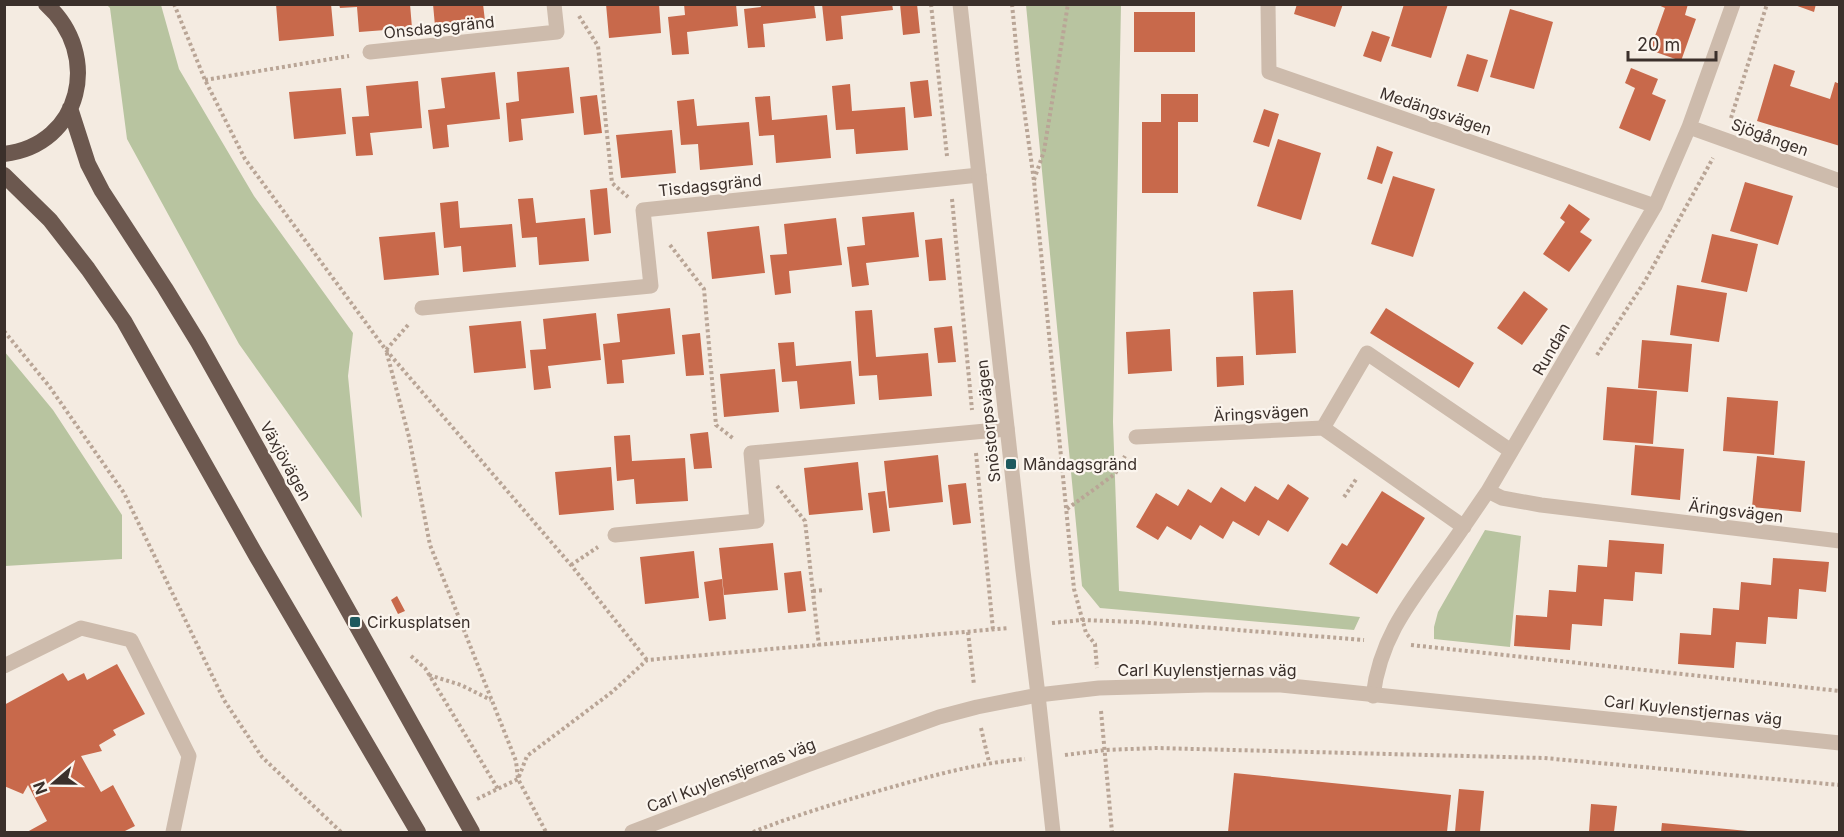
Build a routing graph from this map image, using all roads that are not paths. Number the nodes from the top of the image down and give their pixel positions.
1 (46, 4) edge
2 (554, 4) edge
3 (960, 4) edge
4 (1268, 4) edge
5 (1733, 4) edge
6 (370, 52) road end
7 (70, 108) junction
8 (1689, 127) junction
9 (4, 154) edge
10 (4, 175) edge
11 (979, 175) junction
12 (1839, 181) edge
13 (1655, 206) junction
14 (422, 308) road end
15 (1323, 428) junction
16 (1007, 429) junction
17 (1136, 438) road end
18 (1511, 451) junction
19 (1488, 491) junction
20 (1464, 527) junction
21 (615, 535) road end
22 (1839, 541) edge
23 (4, 666) edge
24 (1038, 695) junction
25 (1373, 696) junction
26 (1839, 743) edge
27 (174, 832) edge
28 (418, 832) edge
29 (472, 832) edge
30 (632, 832) edge
31 (1053, 832) edge

1 - 7 highway
2 - 6 street, Onsdagsgränd
3 - 11 street, Snöstorpsvägen
4 - 13 street, Medängsvägen
5 - 8 street, Rundan
7 - 9 highway
7 - 29 highway, Växjövägen
8 - 12 street, Sjögången
8 - 13 street, Rundan
10 - 28 highway
11 - 14 street, Tisdagsgränd
11 - 16 street, Snöstorpsvägen
13 - 18 street, Rundan
15 - 17 street, Äringsvägen
15 - 18 street
15 - 20 street, Äringsvägen
16 - 21 street
16 - 24 street, Snöstorpsvägen
18 - 19 street, Rundan
19 - 20 street, Rundan
19 - 22 street, Äringsvägen
20 - 25 street, Rundan
23 - 27 street
24 - 25 street, Carl Kuylenstjernas väg
24 - 30 street, Carl Kuylenstjernas väg
24 - 31 street, Snöstorpsvägen
25 - 26 street, Carl Kuylenstjernas väg

